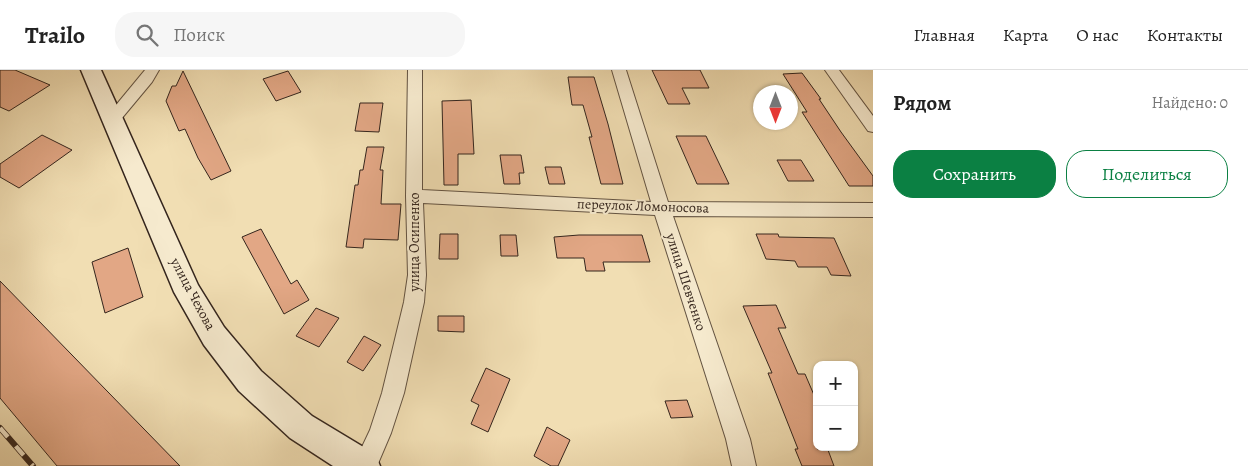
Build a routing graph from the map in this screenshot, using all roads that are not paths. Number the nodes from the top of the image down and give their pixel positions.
1 (91, 70) edge
2 (152, 70) edge
3 (415, 70) edge
4 (619, 70) edge
5 (832, 70) edge
6 (112, 120) junction
7 (873, 127) edge
8 (414, 196) junction
9 (662, 209) junction
10 (873, 210) edge
11 (364, 466) edge
12 (744, 466) edge

1 - 6 main road, улица Чехова
2 - 6 street
3 - 8 street, улица Осипенко
4 - 9 street, улица Шевченко
5 - 7 street
6 - 11 main road, улица Чехова
8 - 9 street, переулок Ломоносова
8 - 11 street, улица Осипенко
9 - 10 street, переулок Ломоносова
9 - 12 street, улица Шевченко

